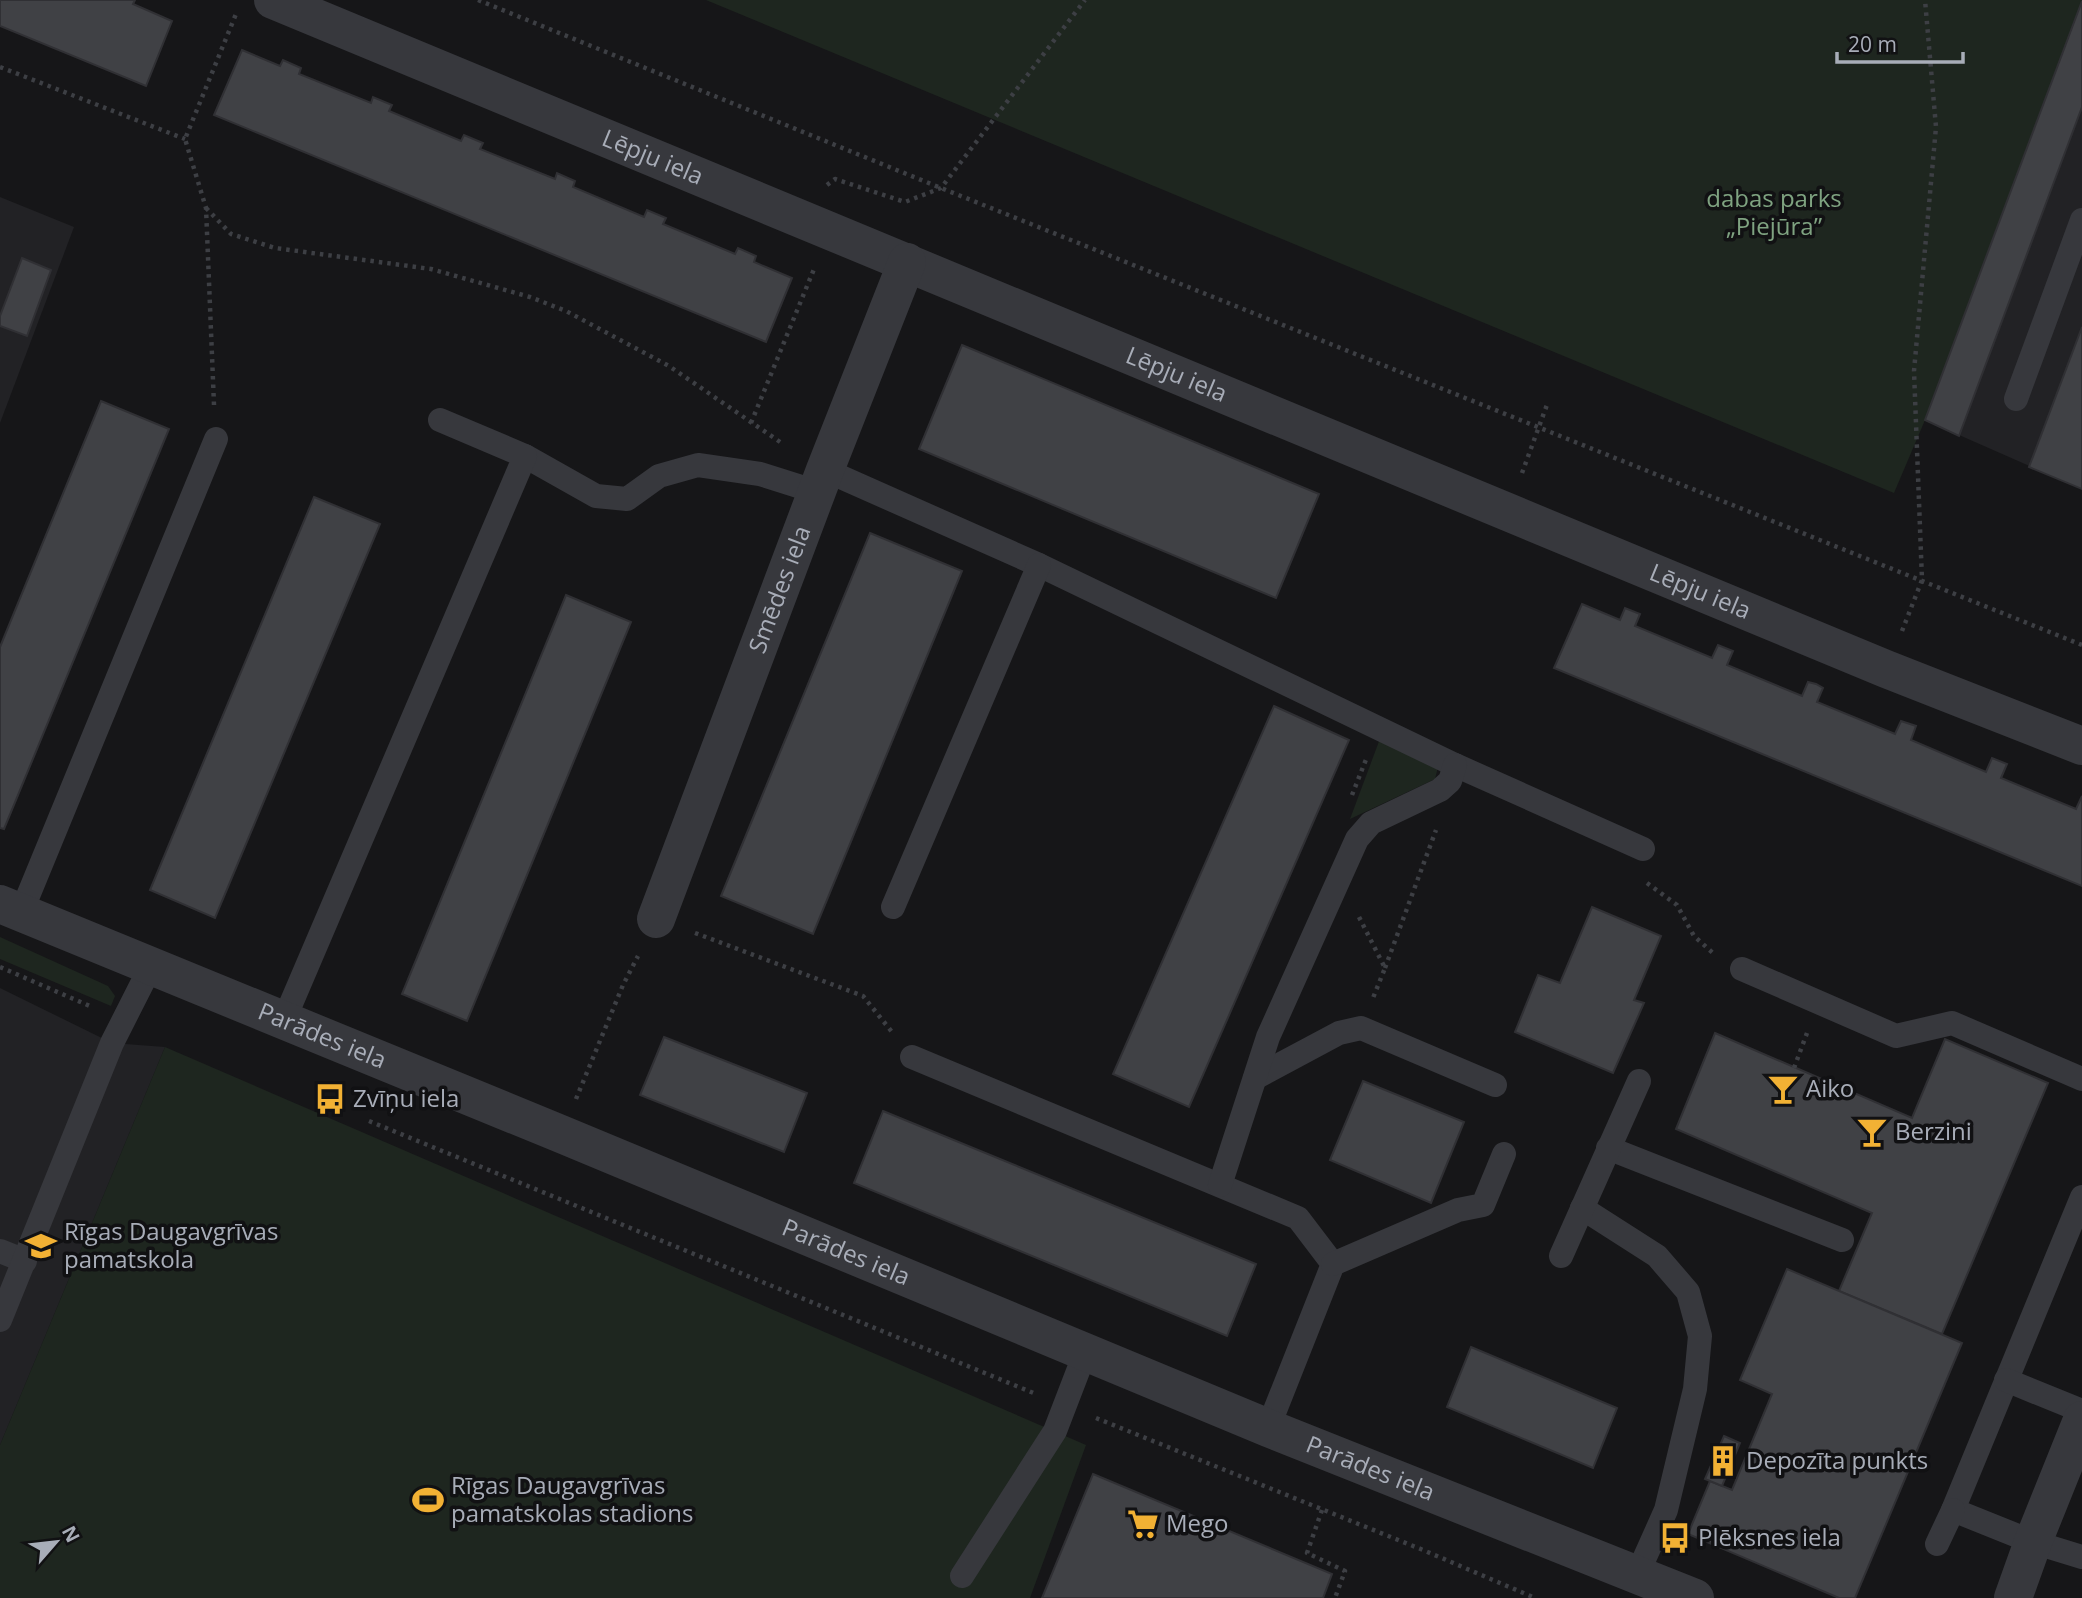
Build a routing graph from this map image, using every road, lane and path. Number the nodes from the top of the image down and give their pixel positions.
1 (273, 0) edge
2 (478, 0) edge
3 (1085, 0) edge
4 (1925, 0) edge
5 (236, 13) dead end
6 (0, 67) edge
7 (186, 139) junction
8 (941, 188) junction
9 (905, 202) dead end
10 (206, 208) junction
11 (2082, 220) edge
12 (830, 231) junction
13 (907, 262) junction
14 (2016, 399) dead end
15 (1548, 402) dead end
16 (440, 420) dead end
17 (751, 423) junction
18 (1540, 428) junction
19 (216, 439) joint
20 (525, 456) junction
21 (1525, 463) dead end
22 (821, 481) junction
23 (1039, 565) junction
24 (1922, 580) junction
25 (2082, 645) edge
26 (1886, 669) junction
27 (2082, 746) edge
28 (1455, 765) junction
29 (1440, 790) junction
30 (1643, 849) joint
31 (1339, 879) junction
32 (893, 907) dead end
33 (11, 909) edge
34 (656, 919) junction
35 (151, 966) junction
36 (0, 967) edge
37 (1385, 968) junction
38 (1742, 969) joint
39 (123, 1020) junction
40 (284, 1020) junction
41 (1361, 1028) junction
42 (912, 1057) joint
43 (1255, 1078) junction
44 (2082, 1079) edge
45 (1639, 1081) dead end
46 (1495, 1084) dead end
47 (369, 1121) dead end
48 (561, 1134) junction
49 (1608, 1148) junction
50 (1504, 1154) dead end
51 (1220, 1185) junction
52 (2082, 1197) edge
53 (1582, 1208) junction
54 (1842, 1240) dead end
55 (0, 1251) edge
56 (1561, 1256) dead end
57 (25, 1261) junction
58 (1333, 1264) junction
59 (0, 1320) edge
60 (1085, 1353) junction
61 (2006, 1380) junction
62 (1065, 1406) junction
63 (2082, 1411) edge
64 (2082, 1420) edge
65 (1268, 1428) junction
66 (1322, 1510) junction
67 (1953, 1510) junction
68 (2033, 1542) junction
69 (1937, 1545) dead end
70 (2082, 1557) edge
71 (1637, 1575) junction
72 (962, 1576) dead end
73 (1335, 1598) edge
74 (1535, 1598) edge
75 (1695, 1598) edge
76 (2013, 1598) edge

1 - 12 street, Lēpju iela
2 - 8 path
3 - 8 path
4 - 24 path
5 - 7 path
6 - 7 path
7 - 10 path
8 - 9 path
8 - 18 path
10 - 17 path
10 - 19 path
11 - 14 lane
12 - 13 street, Lēpju iela
12 - 17 path
13 - 22 street, Smēdes iela
13 - 26 street, Lēpju iela
15 - 18 path
16 - 20 lane
17 - 22 path
18 - 21 path
18 - 24 path
19 - 33 lane
20 - 22 lane
20 - 40 lane
22 - 23 lane
22 - 34 street, Smēdes iela
23 - 28 lane
23 - 32 lane
24 - 25 path
24 - 26 path
26 - 27 street, Lēpju iela
28 - 29 lane
28 - 30 lane
29 - 31 lane
29 - 37 path
30 - 38 path
31 - 37 path
31 - 43 lane
33 - 35 street, Parādes iela
34 - 42 path
34 - 48 path
35 - 39 lane
35 - 40 street, Parādes iela
36 - 39 path
37 - 41 path
38 - 44 lane
39 - 57 lane
40 - 48 street, Parādes iela
41 - 43 lane
41 - 46 lane
42 - 51 lane
43 - 51 lane
45 - 49 lane
47 - 62 path
48 - 60 street, Parādes iela
49 - 53 lane
49 - 54 lane
50 - 58 lane
51 - 58 lane
52 - 61 lane
53 - 56 lane
53 - 71 lane
55 - 57 lane
57 - 59 lane
58 - 65 lane
60 - 62 lane
60 - 65 street, Parādes iela
61 - 63 lane
61 - 67 lane
62 - 66 path
62 - 72 lane
64 - 68 street
65 - 71 street, Parādes iela
66 - 73 path
66 - 74 path
67 - 68 lane
67 - 69 lane
68 - 70 lane
68 - 76 street
71 - 75 street, Parādes iela

